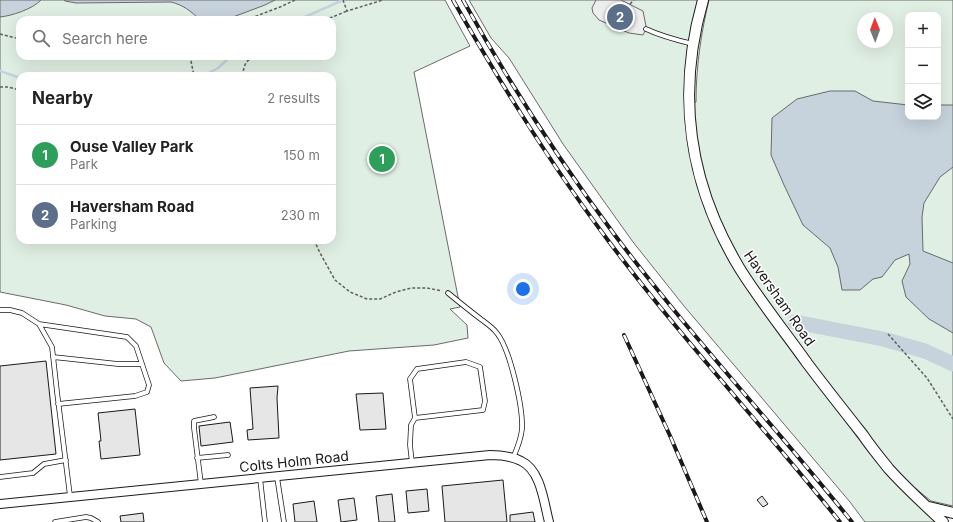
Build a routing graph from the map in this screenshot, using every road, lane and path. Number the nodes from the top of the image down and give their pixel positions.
1 (295, 0) edge
2 (343, 0) edge
3 (383, 0) edge
4 (634, 0) edge
5 (703, 0) edge
6 (630, 4) dead end
7 (347, 10) junction
8 (256, 16) edge
9 (334, 16) edge
10 (646, 29) dead end
11 (0, 34) edge
12 (16, 38) edge
13 (693, 44) junction
14 (191, 60) edge
15 (248, 60) edge
16 (193, 72) edge
17 (243, 72) edge
18 (0, 86) edge
19 (16, 89) edge
20 (316, 244) edge
21 (448, 293) joint
22 (0, 310) edge
23 (39, 324) junction
24 (888, 334) dead end
25 (53, 357) junction
26 (142, 364) junction
27 (58, 404) junction
28 (214, 417) dead end
29 (415, 418) junction
30 (953, 419) edge
31 (228, 455) dead end
32 (198, 458) junction
33 (513, 458) junction
34 (66, 460) junction
35 (412, 463) junction
36 (277, 476) junction
37 (0, 477) edge
38 (260, 478) junction
39 (201, 484) junction
40 (70, 496) junction
41 (0, 504) edge
42 (926, 506) junction
43 (953, 514) edge
44 (55, 522) edge
45 (98, 522) edge
46 (265, 522) edge
47 (284, 522) edge
48 (549, 522) edge
49 (943, 522) edge

1 - 8 path
2 - 7 path
3 - 7 path
4 - 6 path
5 - 13 street, Haversham Road
7 - 9 path
10 - 13 lane
11 - 12 path
13 - 42 street, Haversham Road
14 - 16 path
15 - 17 path
18 - 19 path
20 - 21 path
21 - 33 lane
22 - 23 lane
23 - 25 lane
23 - 26 lane
24 - 30 path
25 - 26 lane
25 - 27 lane
26 - 27 lane
27 - 34 lane
28 - 32 lane
29 - 29 lane
29 - 35 lane
31 - 32 lane
32 - 39 lane
33 - 35 street, Colts Holm Road
33 - 48 street, Colts Holm Road
34 - 37 lane
34 - 40 lane
35 - 36 street, Colts Holm Road
36 - 38 street, Colts Holm Road
36 - 47 lane
38 - 39 street, Colts Holm Road
38 - 46 lane
39 - 40 street, Colts Holm Road
40 - 41 street, Colts Holm Road
42 - 43 street
42 - 49 street, Haversham Road
44 - 45 lane

